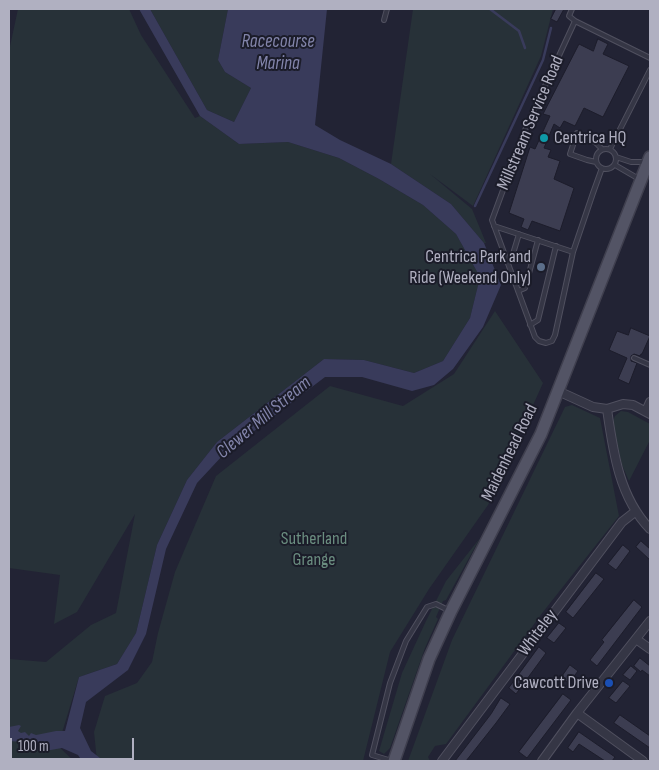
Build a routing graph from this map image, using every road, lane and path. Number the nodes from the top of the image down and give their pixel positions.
1 (386, 9) edge
2 (572, 9) edge
3 (384, 20) dead end
4 (575, 21) junction
5 (650, 58) edge
6 (650, 70) edge
7 (602, 149) junction
8 (610, 149) junction
9 (616, 157) junction
10 (649, 160) edge
11 (596, 162) junction
12 (614, 165) junction
13 (602, 168) junction
14 (640, 180) junction
15 (494, 226) junction
16 (519, 234) junction
17 (538, 240) junction
18 (556, 246) junction
19 (574, 252) junction
20 (506, 260) junction
21 (518, 291) junction
22 (530, 325) junction
23 (634, 358) dead end
24 (650, 365) edge
25 (558, 392) junction
26 (650, 402) edge
27 (607, 409) junction
28 (648, 412) edge
29 (636, 511) junction
30 (650, 529) edge
31 (450, 611) junction
32 (650, 621) edge
33 (636, 639) junction
34 (650, 649) edge
35 (577, 713) junction
36 (441, 758) edge
37 (394, 761) edge
38 (542, 761) edge
39 (643, 761) edge

1 - 3 lane
2 - 4 lane
4 - 5 lane
4 - 15 lane, Millstream Service Road
6 - 8 lane
7 - 8 lane
7 - 11 lane
7 - 11 lane
8 - 9 lane
9 - 10 lane
9 - 12 lane
10 - 14 main road, Maidenhead Road
11 - 13 lane
12 - 13 lane
12 - 14 lane
13 - 19 lane, Millstream Service Road
14 - 25 main road, Maidenhead Road
15 - 16 lane
15 - 20 lane, Millstream Service Road
16 - 17 lane
16 - 20 lane
17 - 18 lane
17 - 21 lane
18 - 19 lane
18 - 22 lane
19 - 22 lane, Millstream Service Road
20 - 21 lane, Millstream Service Road
21 - 22 lane, Millstream Service Road
23 - 24 lane
25 - 27 street
25 - 31 main road, Maidenhead Road
26 - 28 street
27 - 28 street
27 - 29 street
29 - 30 street
29 - 36 street, Whiteley
31 - 37 main road, Maidenhead Road
31 - 37 lane
32 - 33 street
33 - 34 street
33 - 35 street
35 - 38 street
35 - 39 street

